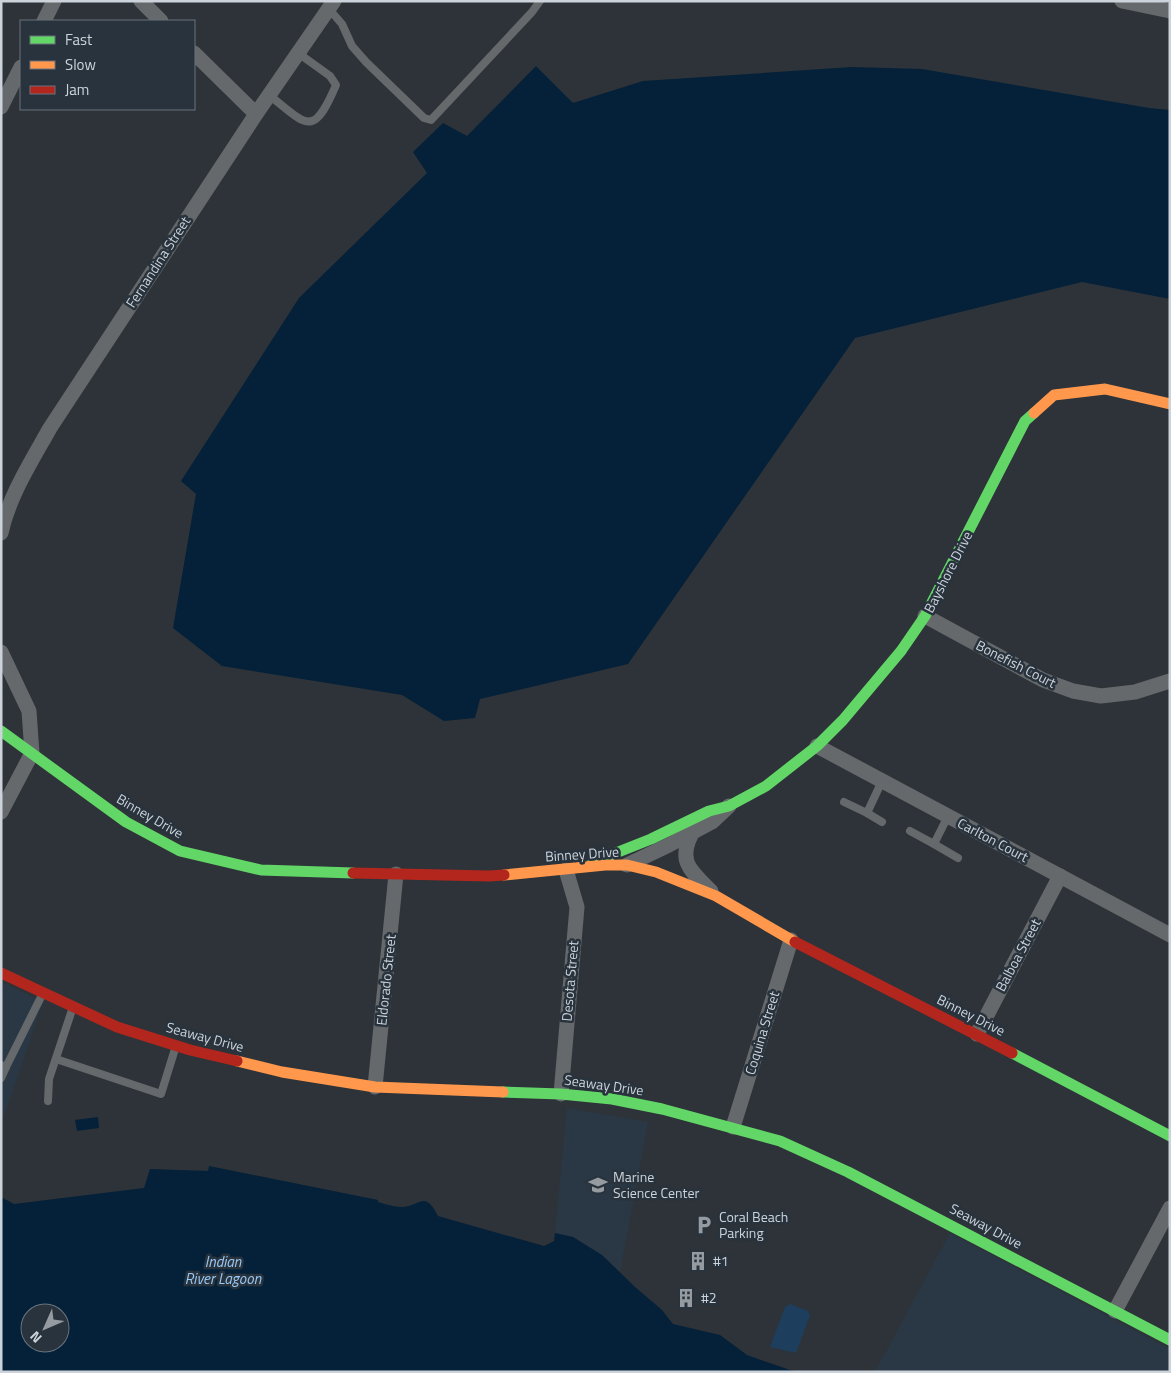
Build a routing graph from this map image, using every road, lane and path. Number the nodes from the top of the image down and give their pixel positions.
1 (54, 1) edge
2 (141, 1) edge
3 (540, 1) edge
4 (1122, 1) edge
5 (1150, 4) edge
6 (332, 5) edge
7 (1170, 11) edge
8 (44, 20) edge
9 (160, 20) edge
10 (298, 53) junction
11 (195, 54) edge
12 (20, 69) edge
13 (269, 95) junction
14 (1, 107) edge
15 (256, 114) junction
16 (1170, 404) edge
17 (3, 516) edge
18 (1, 533) edge
19 (925, 616) junction
20 (1, 652) edge
21 (1170, 681) edge
22 (1, 731) edge
23 (816, 746) junction
24 (32, 753) junction
25 (882, 781) junction
26 (844, 802) dead end
27 (729, 806) junction
28 (1, 812) edge
29 (867, 813) junction
30 (948, 816) junction
31 (882, 822) dead end
32 (910, 831) dead end
33 (692, 833) junction
34 (934, 844) junction
35 (958, 858) dead end
36 (627, 865) junction
37 (572, 869) junction
38 (396, 874) junction
39 (1060, 876) junction
40 (716, 896) junction
41 (1170, 935) edge
42 (791, 940) junction
43 (1, 973) edge
44 (43, 994) junction
45 (73, 1008) junction
46 (977, 1034) junction
47 (176, 1046) junction
48 (56, 1059) junction
49 (4, 1066) edge
50 (1, 1078) edge
51 (375, 1087) junction
52 (561, 1094) junction
53 (48, 1101) dead end
54 (734, 1127) junction
55 (1170, 1136) edge
56 (1170, 1208) edge
57 (1115, 1311) junction
58 (1170, 1340) edge

1 - 8 street
2 - 9 street
3 - 6 lane
4 - 5 street
5 - 7 street
6 - 10 street, Fernandina Street
10 - 13 street, Fernandina Street
10 - 13 lane
11 - 15 street
12 - 14 street
13 - 15 street, Fernandina Street
15 - 17 street, Fernandina Street
16 - 19 street, Bayshore Drive
17 - 18 street, Fernandina Street
19 - 21 street, Bonefish Court
19 - 23 street, Bayshore Drive
20 - 24 street
22 - 24 street, Binney Drive
23 - 25 street, Carlton Court
23 - 27 street, Bayshore Drive
24 - 28 street
24 - 38 street, Binney Drive
25 - 29 lane
25 - 30 street, Carlton Court
26 - 29 lane
27 - 33 street, Bayshore Drive
27 - 37 street, Bayshore Drive
29 - 31 lane
30 - 34 lane
30 - 39 street, Carlton Court
32 - 34 lane
33 - 36 street, Bayshore Drive
33 - 40 street
34 - 35 lane
36 - 37 street, Binney Drive
36 - 40 street, Binney Drive
37 - 38 street, Binney Drive
37 - 52 street, Desota Street
38 - 51 street, Eldorado Street
39 - 41 street, Carlton Court
39 - 46 street, Balboa Street
40 - 42 street, Binney Drive
42 - 46 street, Binney Drive
42 - 54 street, Coquina Street
43 - 44 street, Seaway Drive
44 - 45 street, Seaway Drive
44 - 49 lane
45 - 47 street, Seaway Drive
45 - 48 lane
46 - 55 street, Binney Drive
47 - 48 lane
47 - 51 street, Seaway Drive
48 - 53 lane
49 - 50 lane
51 - 52 street, Seaway Drive
52 - 54 street, Seaway Drive
54 - 57 street, Seaway Drive
56 - 57 street
57 - 58 street, Seaway Drive

